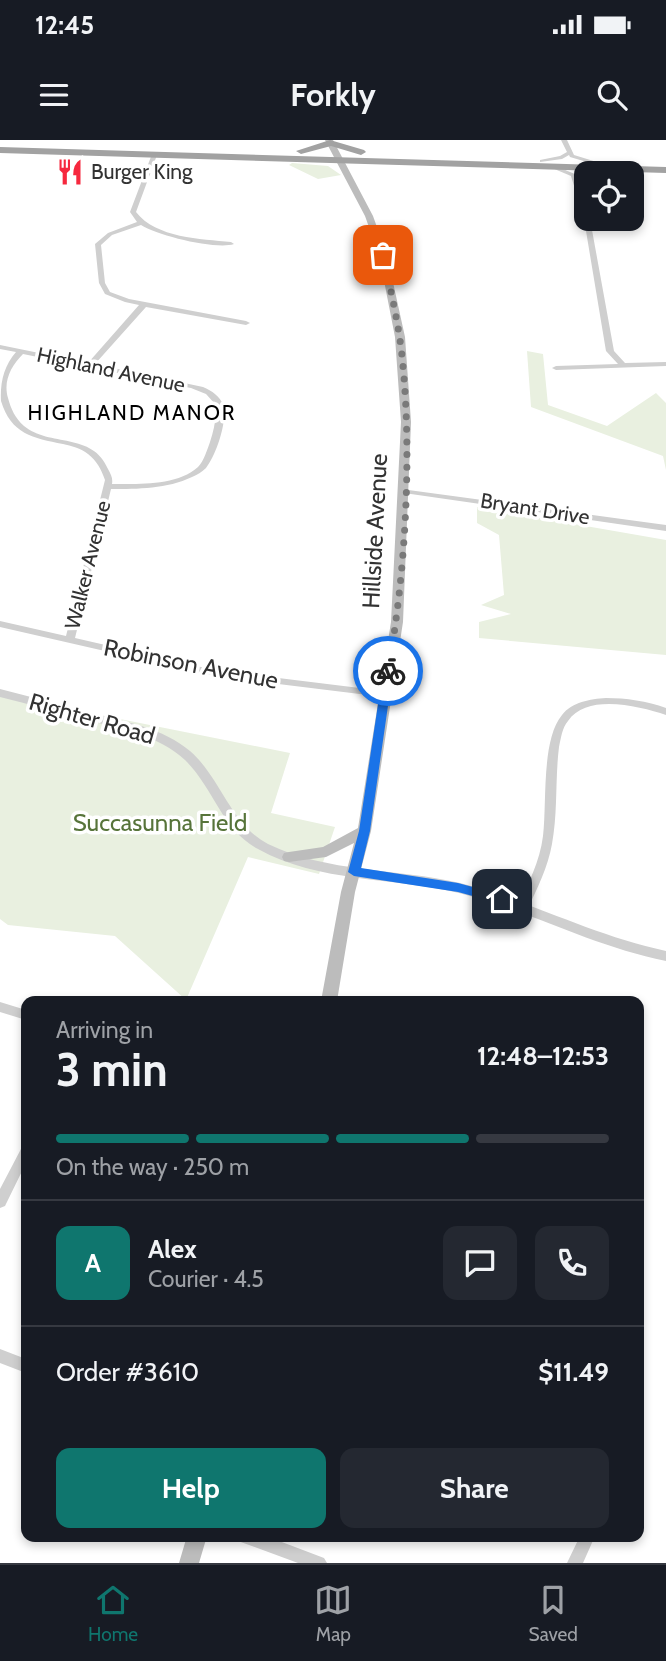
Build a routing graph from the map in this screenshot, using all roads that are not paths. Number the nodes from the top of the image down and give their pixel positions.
1 (564, 140) edge
2 (329, 141) edge
3 (0, 147) edge
4 (568, 153) junction
5 (154, 155) junction
6 (281, 156) junction
7 (337, 157) junction
8 (399, 157) junction
9 (584, 161) edge
10 (410, 162) junction
11 (546, 164) junction
12 (574, 165) edge
13 (644, 165) edge
14 (666, 165) edge
15 (644, 168) edge
16 (666, 170) edge
17 (346, 173) junction
18 (574, 175) edge
19 (140, 223) junction
20 (589, 231) edge
21 (231, 244) dead end
22 (144, 304) junction
23 (246, 323) dead end
24 (0, 347) edge
25 (22, 351) junction
26 (90, 365) junction
27 (623, 365) junction
28 (666, 365) edge
29 (556, 368) dead end
30 (108, 487) junction
31 (404, 491) junction
32 (666, 528) edge
33 (0, 624) edge
34 (70, 639) junction
35 (0, 694) edge
36 (384, 694) junction
37 (666, 712) edge
38 (364, 831) junction
39 (289, 857) junction
40 (354, 872) junction
41 (523, 907) junction
42 (666, 956) edge
43 (330, 996) edge
44 (0, 1007) edge
45 (21, 1013) edge
46 (21, 1161) edge
47 (0, 1202) edge
48 (0, 1356) edge
49 (21, 1364) edge
50 (195, 1542) edge
51 (260, 1542) edge
52 (585, 1542) edge
53 (189, 1563) edge
54 (319, 1563) edge
55 (575, 1563) edge

1 - 4 street
2 - 6 highway
2 - 7 main road, Hillside Avenue
2 - 8 highway
3 - 5 highway
3 - 6 highway
4 - 9 street
4 - 11 street
5 - 6 highway
5 - 19 street
6 - 7 highway
6 - 17 highway
7 - 8 highway
7 - 10 highway
7 - 17 main road, Hillside Avenue
8 - 11 highway
10 - 11 highway
10 - 17 highway
11 - 12 highway
11 - 18 street
13 - 14 highway
15 - 16 highway
17 - 31 main road, Hillside Avenue
19 - 21 street
19 - 22 street
20 - 27 street
22 - 23 street
22 - 26 street
24 - 25 street, Highland Avenue
25 - 26 street, Highland Avenue
25 - 30 street, Walker Avenue
26 - 30 street, Highland Avenue
27 - 28 street
27 - 29 street
30 - 34 street, Walker Avenue
31 - 32 street, Bryant Drive
31 - 36 main road, Hillside Avenue
33 - 34 street, Robinson Avenue
34 - 36 street, Robinson Avenue
35 - 39 street, Righter Road
36 - 38 main road, Hillside Avenue
37 - 41 street
38 - 39 main road
38 - 40 main road, Hillside Avenue
39 - 40 street, Righter Road
40 - 41 street, Righter Road
40 - 43 main road, Hillside Avenue
41 - 42 street, Righter Road
44 - 45 street
46 - 47 street
48 - 49 street
50 - 53 main road
51 - 54 street
52 - 55 street

